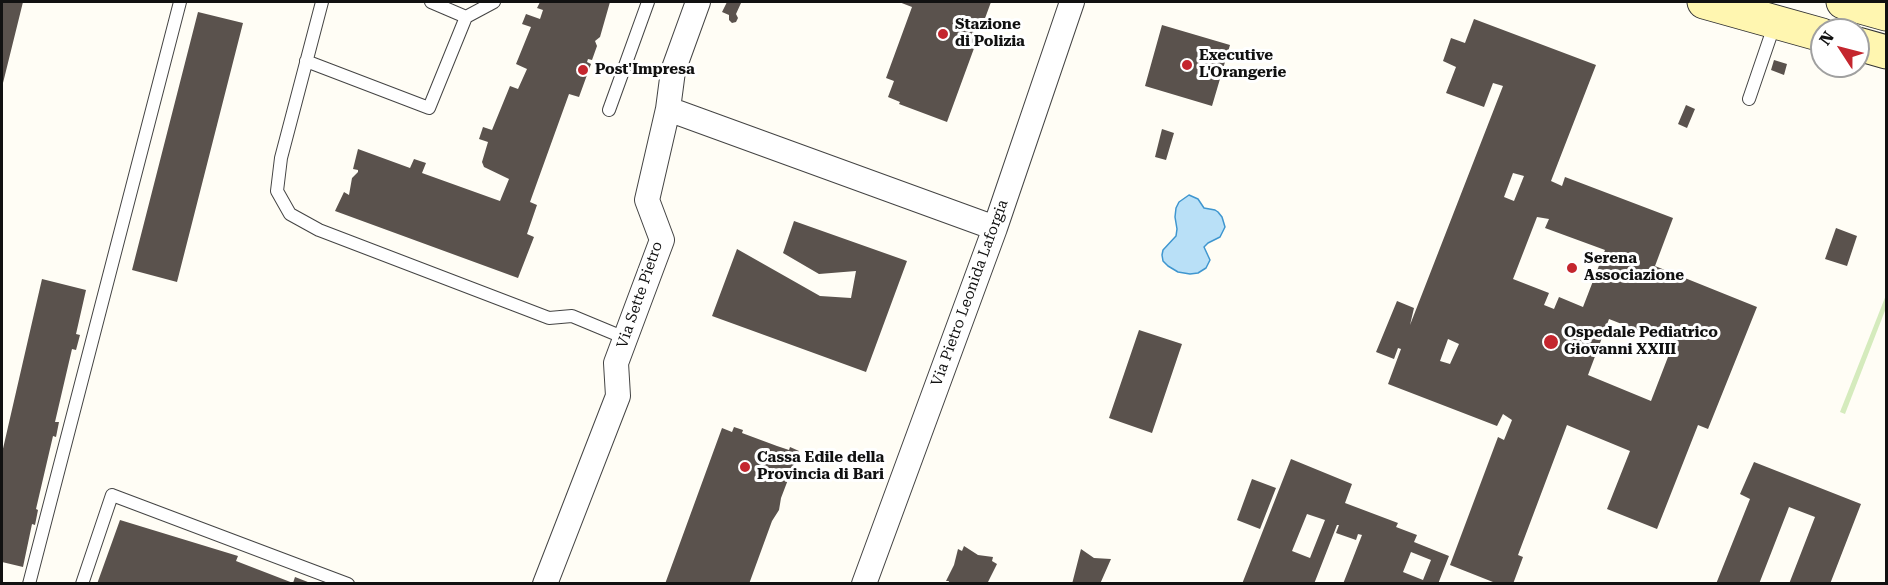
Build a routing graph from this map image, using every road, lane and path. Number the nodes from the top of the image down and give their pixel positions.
1 (180, 2) edge
2 (322, 2) edge
3 (431, 2) edge
4 (494, 2) edge
5 (648, 2) edge
6 (698, 2) edge
7 (1072, 2) edge
8 (1704, 2) edge
9 (1843, 2) edge
10 (1887, 14) edge
11 (466, 17) junction
12 (1776, 22) junction
13 (1810, 32) edge
14 (1870, 47) edge
15 (1887, 52) edge
16 (306, 61) junction
17 (1749, 99) dead end
18 (668, 109) junction
19 (609, 110) dead end
20 (995, 228) junction
21 (625, 338) junction
22 (29, 584) edge
23 (82, 584) edge
24 (348, 584) edge
25 (545, 584) edge
26 (864, 584) edge

1 - 22 lane
2 - 16 lane
3 - 11 lane
4 - 11 lane
5 - 19 lane
6 - 18 street, Via Sette Pietro
7 - 20 street, Via Pietro Leonida Laforgia
8 - 12 main road
9 - 10 main road
11 - 16 lane
12 - 13 main road
12 - 17 lane
14 - 15 main road
16 - 21 lane
18 - 20 street
18 - 21 street, Via Sette Pietro
20 - 26 street, Via Pietro Leonida Laforgia
21 - 25 street, Via Sette Pietro
23 - 24 lane

